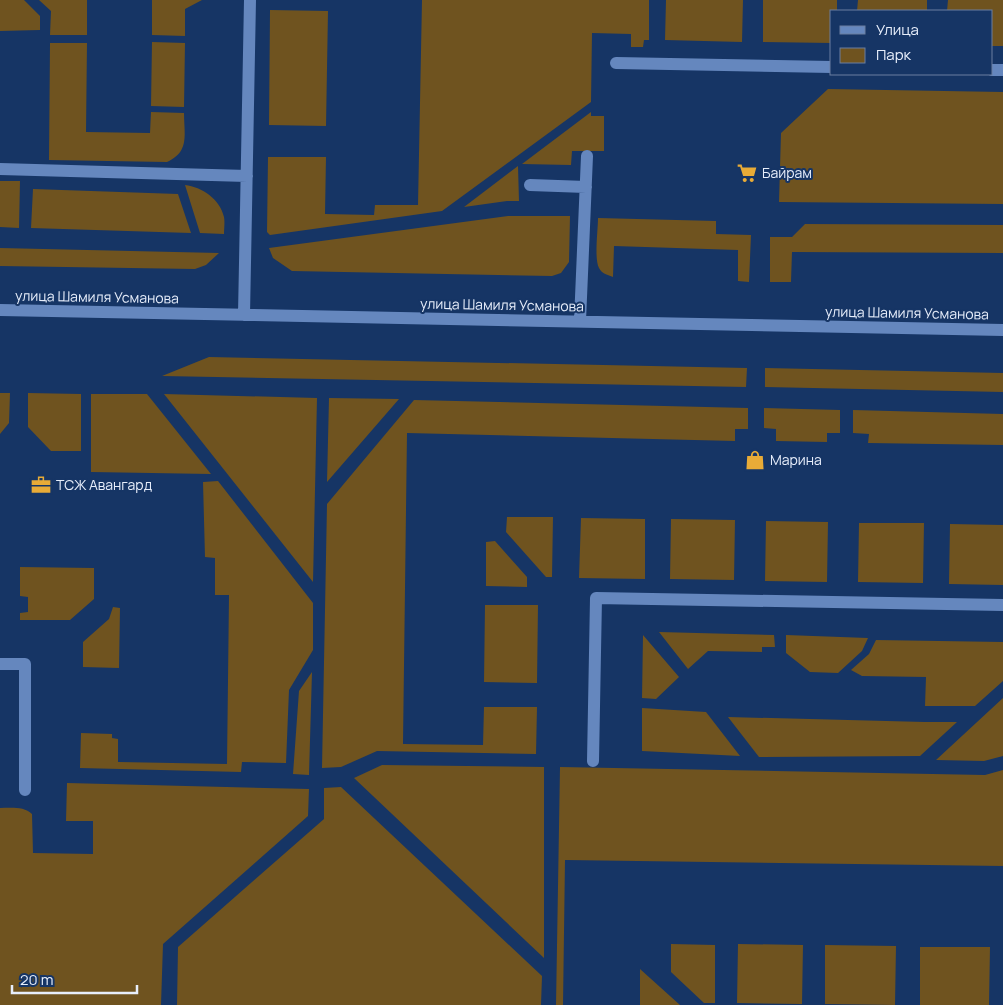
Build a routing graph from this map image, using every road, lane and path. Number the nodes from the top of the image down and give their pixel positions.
1 (250, 0) edge
2 (616, 63) dead end
3 (830, 67) edge
4 (587, 156) dead end
5 (0, 169) edge
6 (246, 176) junction
7 (530, 185) dead end
8 (586, 187) junction
9 (0, 310) edge
10 (244, 315) junction
11 (580, 321) junction
12 (1003, 330) edge
13 (1003, 605) edge
14 (0, 664) edge
15 (592, 761) dead end
16 (25, 790) dead end

1 - 6 street
2 - 3 street
4 - 8 street
5 - 6 street
6 - 10 street
7 - 8 street
8 - 11 street
9 - 10 street, улица Шамиля Усманова
10 - 11 street, улица Шамиля Усманова
11 - 12 street, улица Шамиля Усманова
13 - 15 street
14 - 16 street

